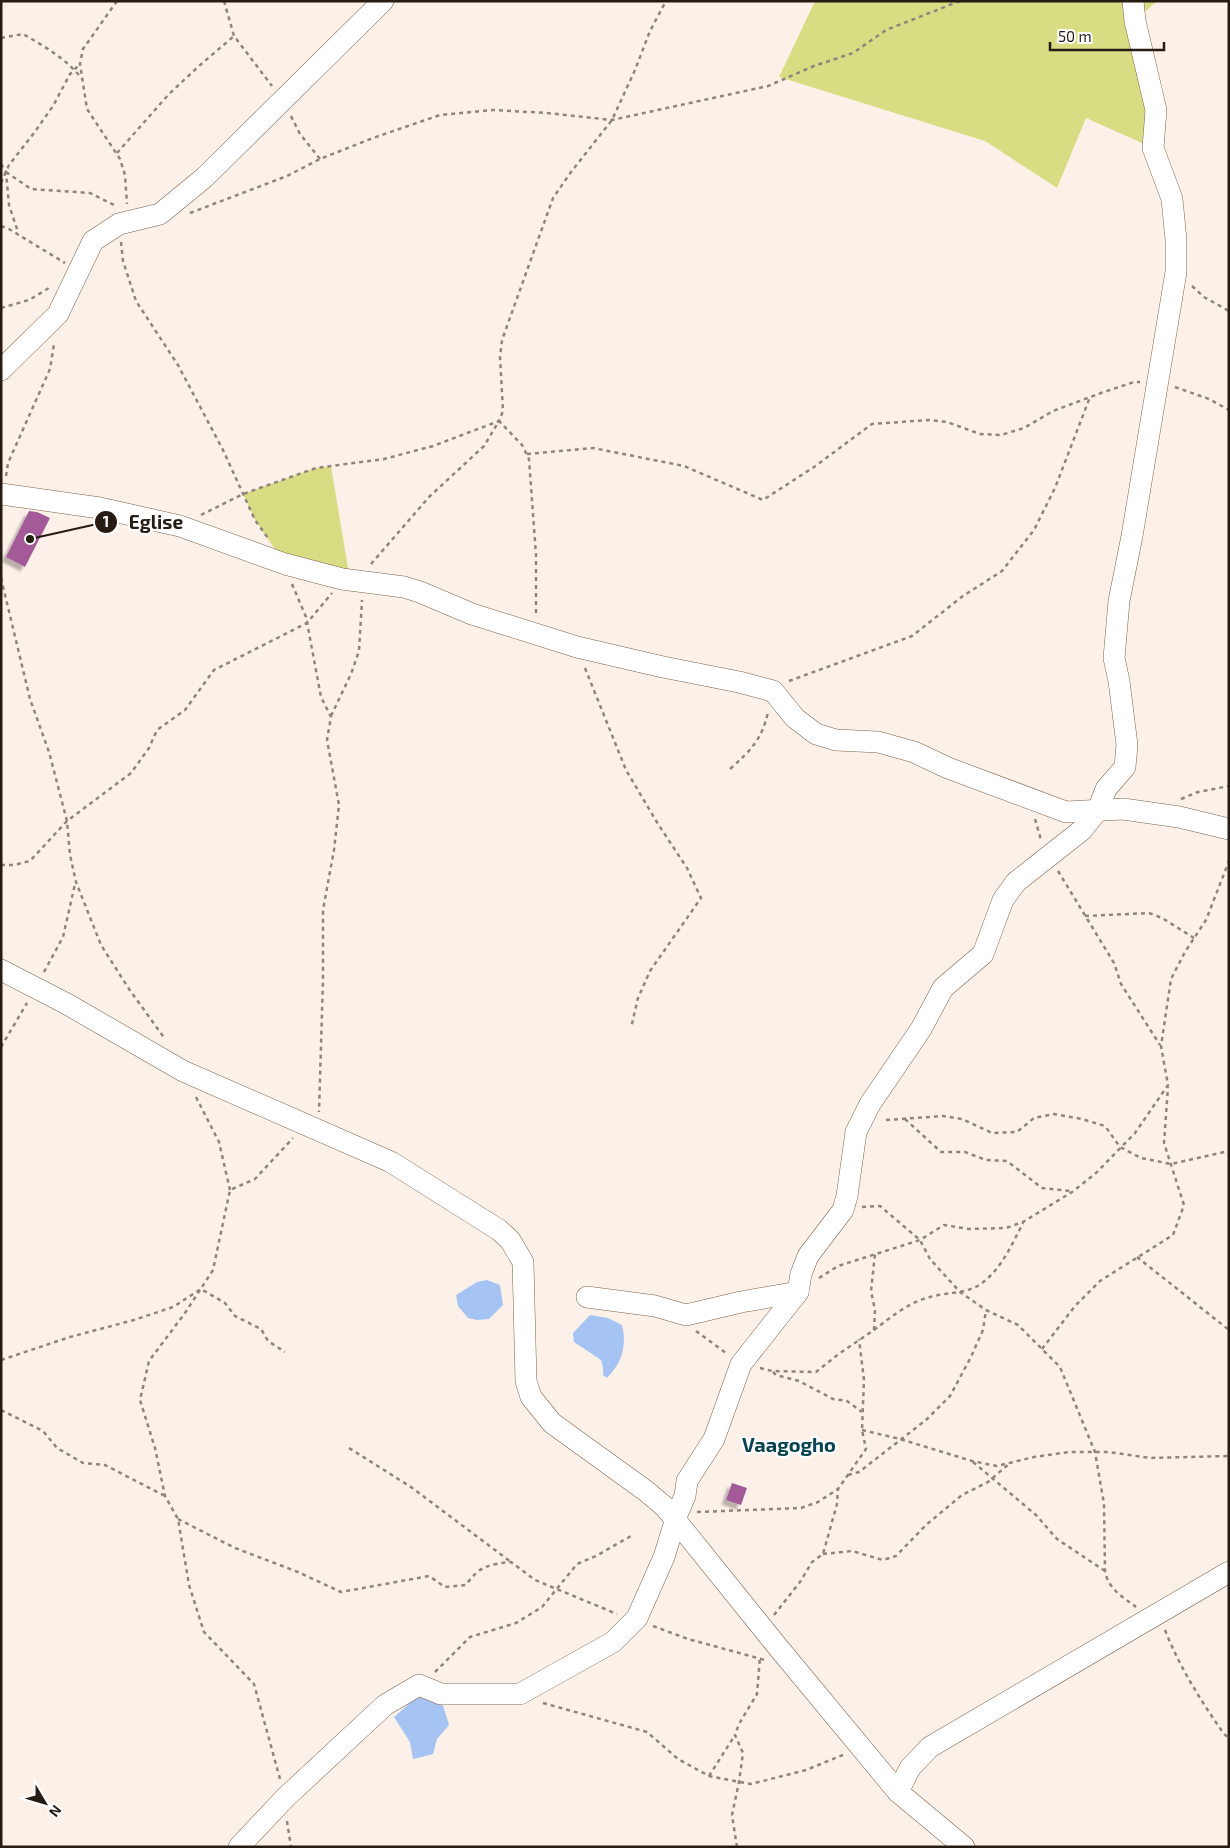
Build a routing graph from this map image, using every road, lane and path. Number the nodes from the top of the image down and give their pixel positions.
1 (117, 1) edge
2 (224, 1) edge
3 (383, 1) edge
4 (666, 1) edge
5 (960, 1) edge
6 (1133, 1) edge
7 (234, 36) junction
8 (1, 38) edge
9 (80, 64) junction
10 (75, 69) junction
11 (83, 81) junction
12 (283, 100) junction
13 (612, 120) junction
14 (116, 153) junction
15 (320, 159) junction
16 (1, 164) edge
17 (6, 172) junction
18 (1, 183) edge
19 (160, 214) junction
20 (122, 217) junction
21 (1, 226) edge
22 (18, 234) junction
23 (79, 271) junction
24 (1176, 272) junction
25 (54, 285) dead end
26 (1, 308) edge
27 (1229, 311) edge
28 (54, 342) dead end
29 (1, 370) edge
30 (1158, 382) junction
31 (1090, 397) junction
32 (1229, 410) edge
33 (499, 421) junction
34 (527, 454) junction
35 (2, 494) edge
36 (243, 494) junction
37 (180, 526) junction
38 (286, 564) junction
39 (1, 578) edge
40 (352, 580) junction
41 (307, 623) junction
42 (536, 634) junction
43 (577, 647) junction
44 (773, 691) junction
45 (331, 717) junction
46 (730, 769) dead end
47 (1229, 786) edge
48 (1180, 799) dead end
49 (1098, 810) junction
50 (67, 821) junction
51 (1229, 829) edge
52 (1048, 855) junction
53 (1229, 861) edge
54 (1, 865) edge
55 (76, 882) junction
56 (1085, 916) junction
57 (1194, 938) junction
58 (1, 970) edge
59 (36, 986) junction
60 (631, 1028) dead end
61 (166, 1040) dead end
62 (1161, 1046) junction
63 (1, 1047) edge
64 (183, 1071) junction
65 (1168, 1085) junction
66 (905, 1119) junction
67 (886, 1120) dead end
68 (311, 1126) junction
69 (1120, 1147) junction
70 (1229, 1151) edge
71 (1171, 1164) junction
72 (230, 1190) junction
73 (1072, 1192) junction
74 (860, 1207) dead end
75 (1024, 1222) junction
76 (920, 1240) junction
77 (875, 1254) junction
78 (1137, 1257) junction
79 (201, 1289) junction
80 (798, 1292) junction
81 (960, 1292) junction
82 (587, 1297) dead end
83 (986, 1310) junction
84 (686, 1316) junction
85 (874, 1330) junction
86 (1229, 1330) edge
87 (859, 1340) junction
88 (1042, 1349) junction
89 (285, 1352) dead end
90 (1, 1360) edge
91 (741, 1364) junction
92 (772, 1370) junction
93 (1, 1410) edge
94 (862, 1412) junction
95 (862, 1430) junction
96 (900, 1440) junction
97 (349, 1448) dead end
98 (1095, 1452) junction
99 (1229, 1456) edge
100 (972, 1461) junction
101 (1010, 1463) junction
102 (847, 1475) junction
103 (993, 1478) junction
104 (838, 1489) junction
105 (166, 1496) junction
106 (677, 1516) junction
107 (178, 1519) junction
108 (631, 1536) dead end
109 (822, 1554) junction
110 (511, 1562) junction
111 (1105, 1571) junction
112 (1229, 1572) edge
113 (557, 1590) junction
114 (1151, 1618) junction
115 (633, 1621) junction
116 (767, 1633) junction
117 (760, 1658) junction
118 (768, 1661) dead end
119 (419, 1686) junction
120 (520, 1694) junction
121 (734, 1735) junction
122 (1229, 1738) edge
123 (861, 1747) junction
124 (709, 1776) junction
125 (739, 1782) junction
126 (898, 1792) junction
127 (285, 1798) junction
128 (239, 1847) edge
129 (737, 1847) edge
130 (964, 1847) edge

1 - 9 path
2 - 7 path
3 - 12 street
4 - 13 path
5 - 13 path
6 - 24 street
7 - 12 path
7 - 14 path
8 - 10 path
9 - 10 path
9 - 11 path
10 - 11 path
10 - 17 path
11 - 14 path
12 - 15 path
12 - 19 street
13 - 15 path
13 - 33 path
14 - 20 path
15 - 19 path
16 - 17 path
17 - 18 path
17 - 20 path
17 - 22 path
19 - 20 street
20 - 23 street
20 - 36 path
21 - 22 path
22 - 23 path
23 - 29 street
24 - 27 path
24 - 30 street
25 - 26 path
28 - 35 path
30 - 31 path
30 - 32 path
30 - 49 street
31 - 34 path
31 - 44 path
33 - 34 path
33 - 36 path
33 - 40 path
34 - 42 path
35 - 37 street
36 - 37 path
36 - 38 path
37 - 38 street
38 - 40 street
38 - 41 path
39 - 50 path
40 - 41 path
40 - 42 street
40 - 45 path
41 - 45 path
41 - 50 path
42 - 43 street
43 - 44 street
43 - 60 path
44 - 46 path
44 - 49 street
45 - 68 path
47 - 48 path
49 - 51 street
49 - 52 street
50 - 54 path
50 - 55 path
52 - 56 path
52 - 80 street
53 - 57 path
55 - 59 path
55 - 61 path
56 - 57 path
56 - 62 path
57 - 62 path
58 - 59 street
59 - 63 path
59 - 64 street
62 - 65 path
64 - 68 street
64 - 72 path
65 - 69 path
65 - 71 path
66 - 67 path
66 - 69 path
66 - 73 path
68 - 72 path
68 - 106 street
69 - 71 path
69 - 73 path
70 - 71 path
71 - 78 path
72 - 79 path
73 - 75 path
74 - 76 path
75 - 76 path
75 - 81 path
76 - 77 path
76 - 81 path
77 - 80 path
77 - 85 path
78 - 86 path
78 - 88 path
79 - 89 path
79 - 90 path
79 - 105 path
80 - 84 street
80 - 91 street
81 - 83 path
81 - 85 path
82 - 84 street
83 - 88 path
83 - 96 path
84 - 91 path
85 - 87 path
87 - 92 path
87 - 94 path
88 - 98 path
91 - 92 path
91 - 106 street
92 - 94 path
93 - 105 path
94 - 95 path
95 - 96 path
95 - 102 path
96 - 100 path
96 - 102 path
97 - 110 path
98 - 99 path
98 - 101 path
98 - 111 path
100 - 101 path
100 - 103 path
101 - 103 path
102 - 104 path
103 - 109 path
103 - 111 path
104 - 106 path
104 - 109 path
105 - 107 path
106 - 115 street
106 - 116 street
107 - 110 path
107 - 127 path
108 - 113 path
109 - 116 path
110 - 113 path
111 - 114 path
112 - 114 street
113 - 115 path
113 - 119 path
114 - 122 path
114 - 126 street
115 - 117 path
115 - 120 street
116 - 117 path
116 - 123 street
117 - 118 path
117 - 121 path
119 - 120 street
119 - 127 street
120 - 124 path
121 - 124 path
121 - 125 path
123 - 125 path
123 - 126 street
124 - 125 path
125 - 129 path
126 - 130 street
127 - 128 street

